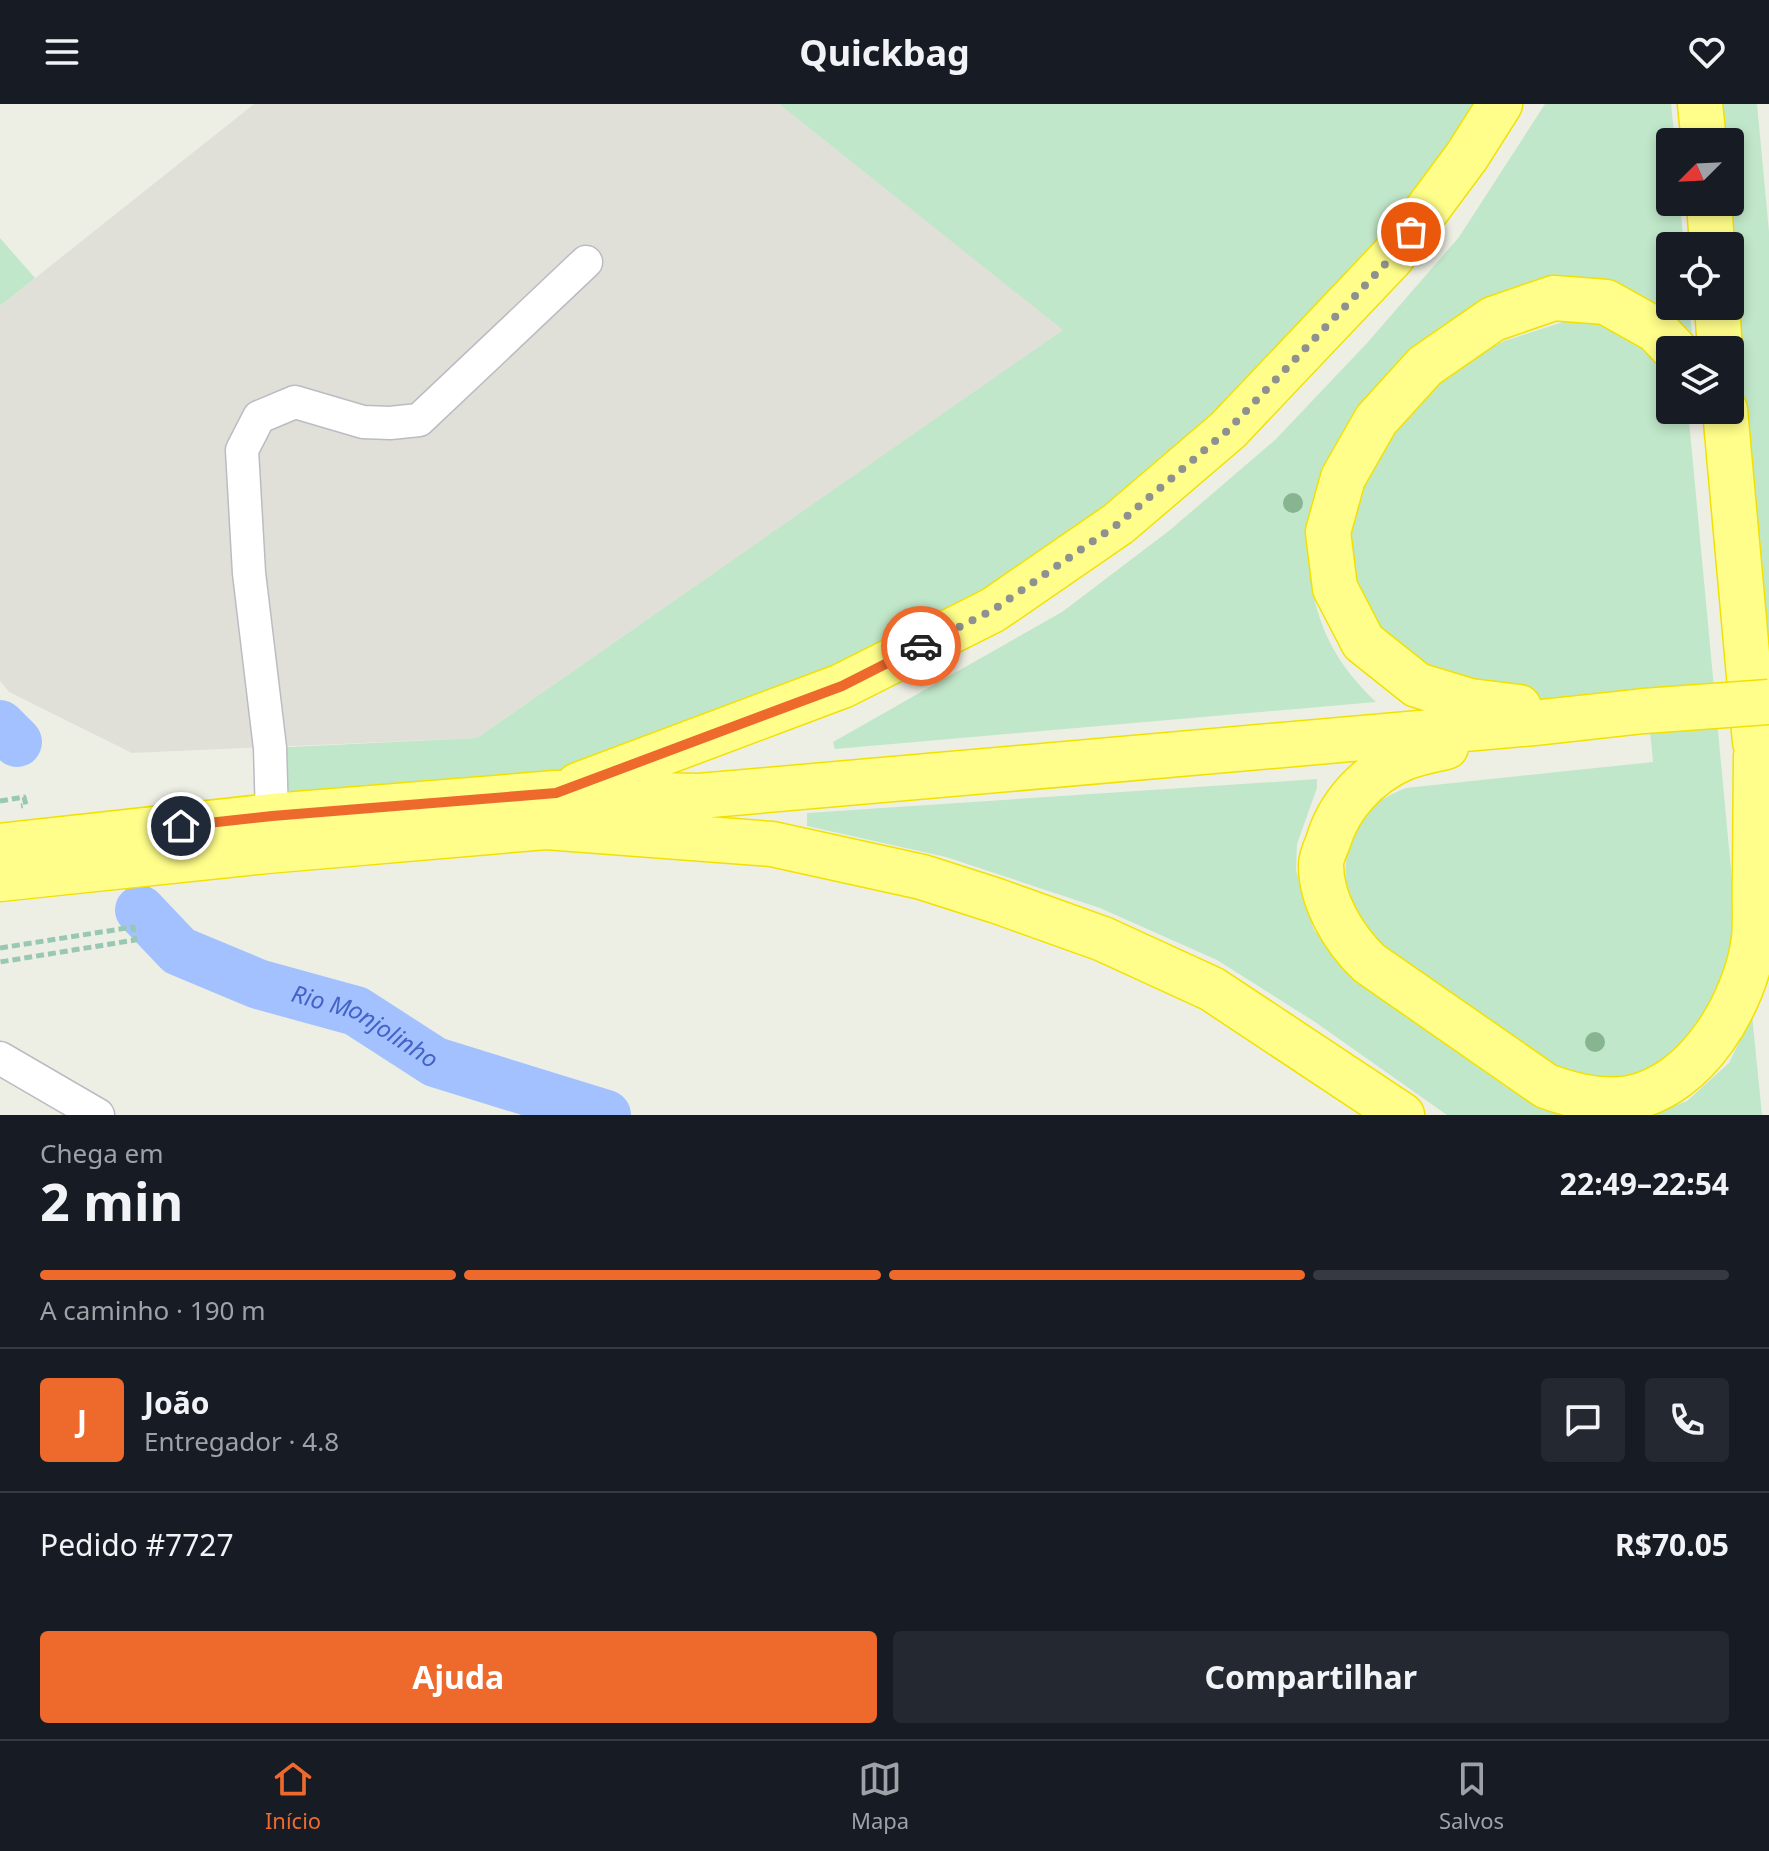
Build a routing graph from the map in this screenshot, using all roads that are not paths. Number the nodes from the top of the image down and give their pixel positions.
1 (1500, 104) edge
2 (1700, 104) edge
3 (1703, 128) edge
4 (586, 262) dead end
5 (1662, 336) edge
6 (1712, 424) edge
7 (1726, 424) edge
8 (1732, 505) junction
9 (1769, 702) edge
10 (1596, 716) junction
11 (1534, 723) junction
12 (1756, 756) junction
13 (551, 810) junction
14 (272, 816) junction
15 (6, 826) edge
16 (0, 879) edge
17 (1769, 907) edge
18 (0, 1058) edge
19 (98, 1115) edge
20 (1402, 1115) edge

1 - 13 highway
2 - 3 highway
4 - 14 lane
5 - 10 highway
6 - 8 highway
7 - 8 highway
8 - 12 highway
9 - 10 highway, bridge
10 - 11 highway
11 - 12 highway
11 - 13 highway
12 - 17 highway
13 - 14 highway
13 - 16 highway
13 - 20 highway
14 - 15 highway
18 - 19 lane

